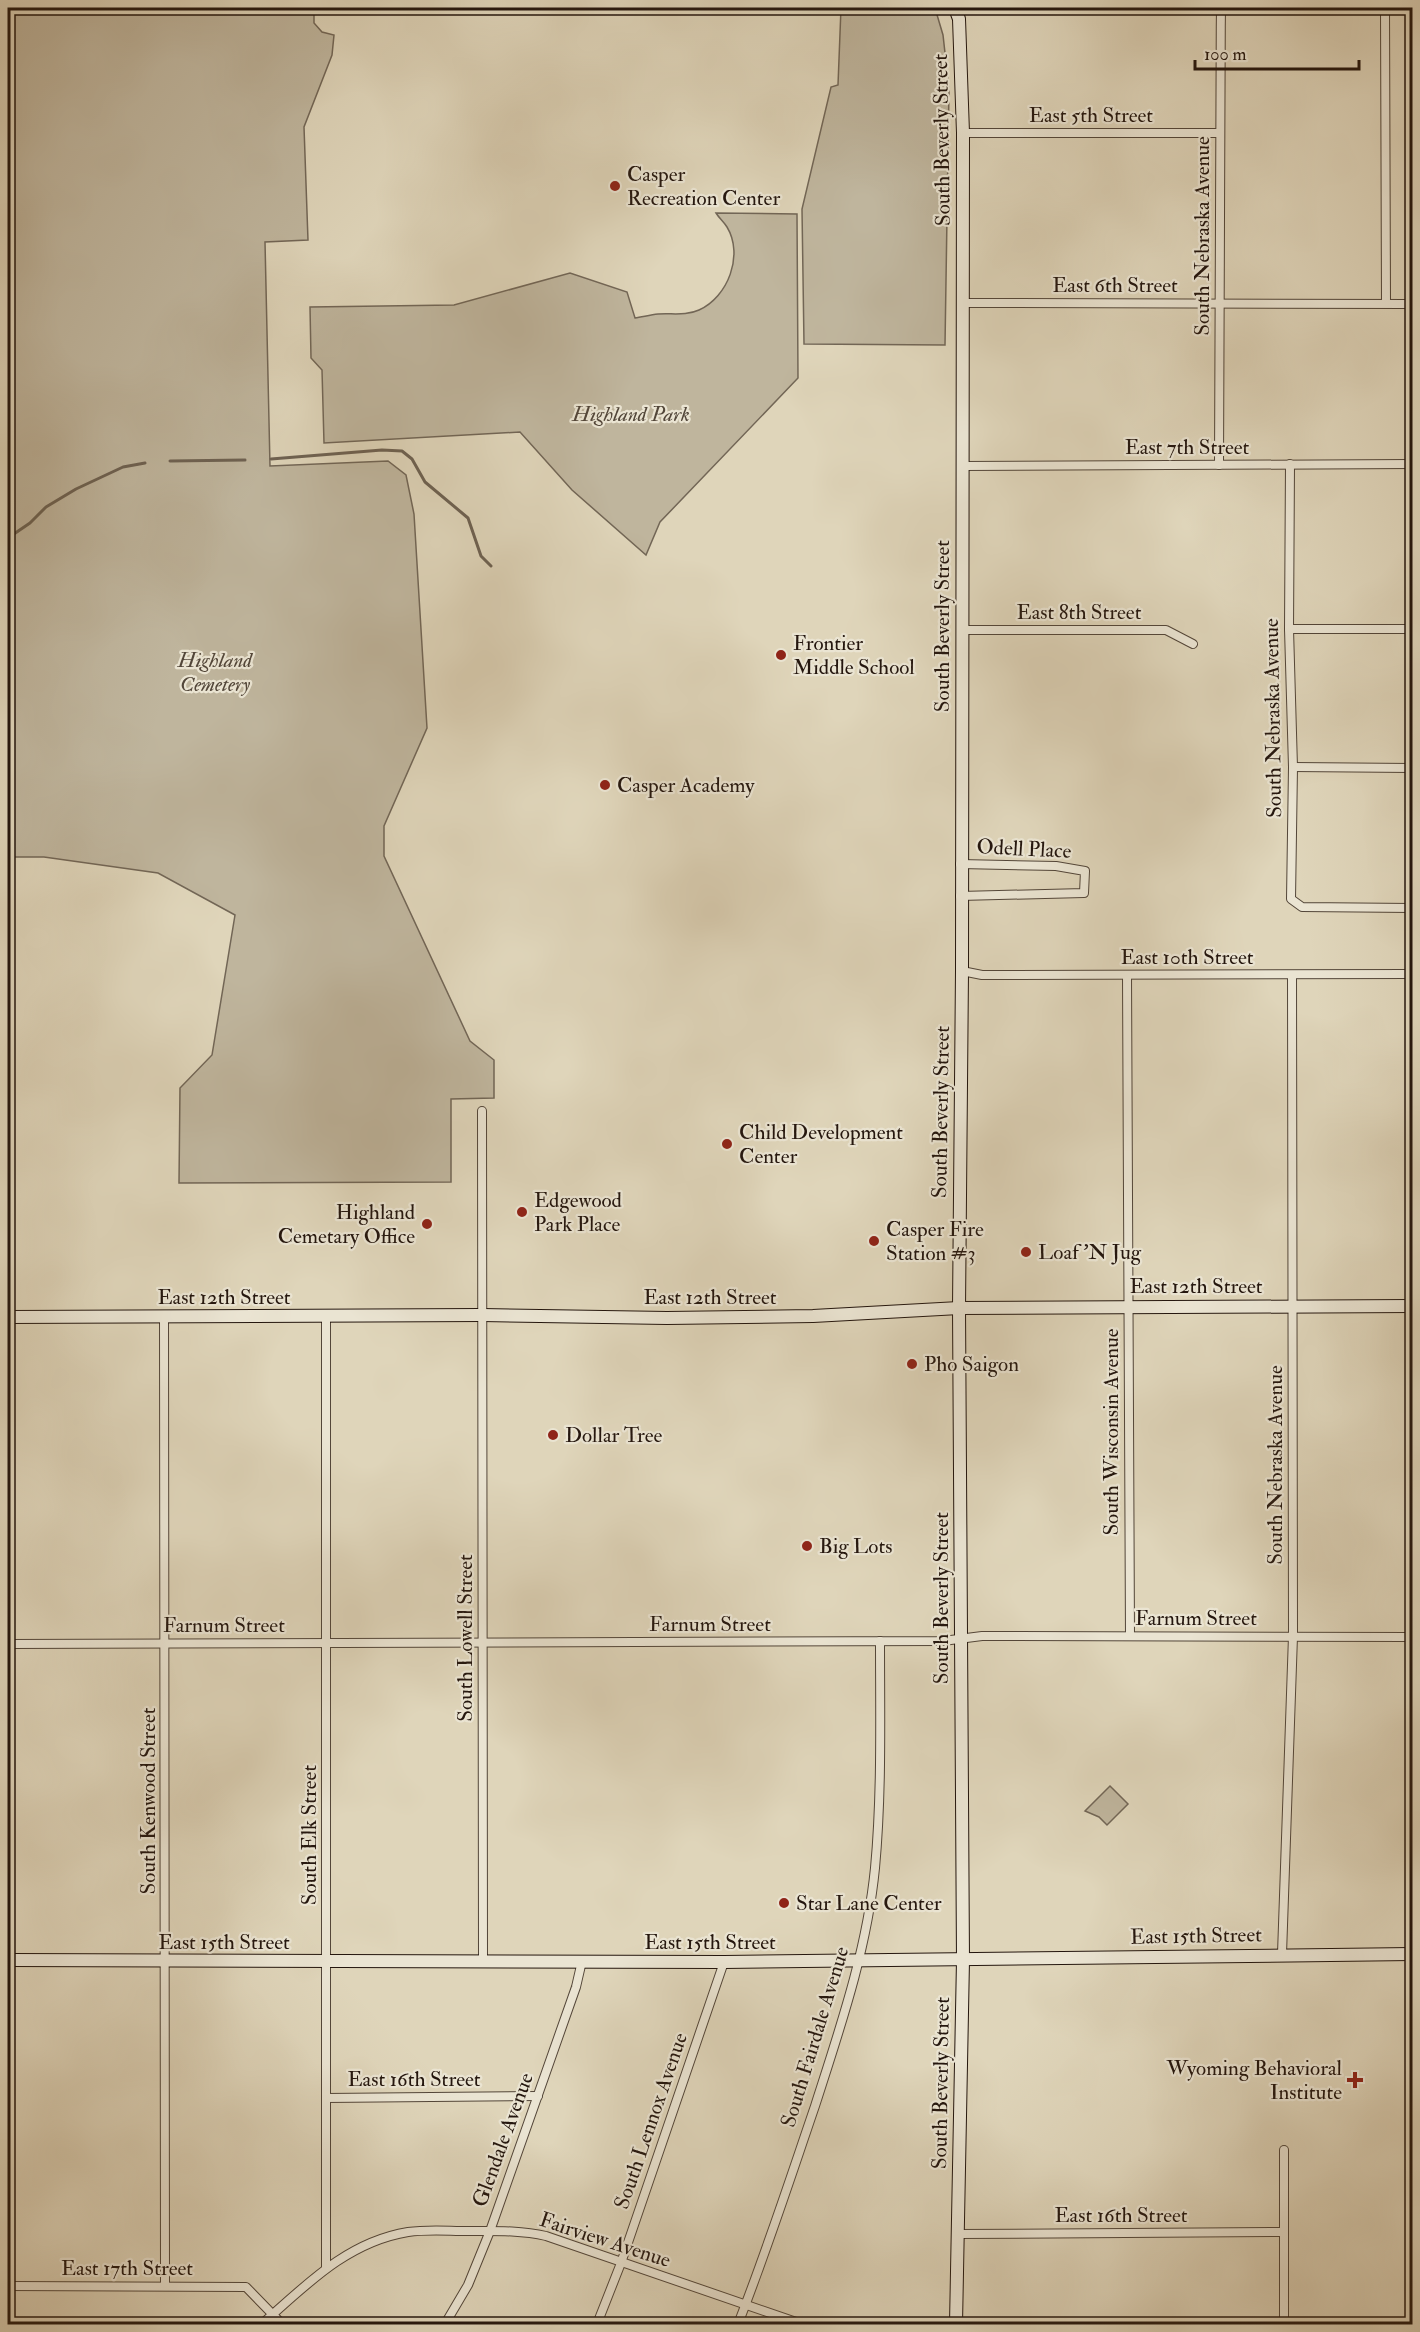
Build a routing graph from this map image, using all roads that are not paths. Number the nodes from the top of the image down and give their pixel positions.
1 (956, 8) edge
2 (1221, 8) edge
3 (1385, 8) edge
4 (963, 133) junction
5 (1219, 134) junction
6 (962, 303) junction
7 (1386, 303) junction
8 (1221, 304) junction
9 (1413, 304) edge
10 (1290, 464) junction
11 (1413, 464) edge
12 (1219, 465) junction
13 (962, 466) junction
14 (1289, 629) junction
15 (1413, 629) edge
16 (962, 630) junction
17 (1193, 644) dead end
18 (1293, 767) junction
19 (1413, 768) edge
20 (960, 864) junction
21 (960, 896) junction
22 (1413, 908) edge
23 (962, 971) junction
24 (1413, 974) edge
25 (1127, 975) junction
26 (1292, 975) junction
27 (483, 1111) dead end
28 (1293, 1305) junction
29 (1413, 1305) edge
30 (1128, 1306) junction
31 (959, 1308) junction
32 (326, 1316) junction
33 (482, 1316) junction
34 (8, 1317) edge
35 (164, 1317) junction
36 (1130, 1636) junction
37 (1293, 1636) junction
38 (1413, 1637) edge
39 (961, 1639) junction
40 (483, 1641) junction
41 (880, 1641) junction
42 (166, 1643) junction
43 (326, 1643) junction
44 (8, 1644) edge
45 (1282, 1954) junction
46 (1413, 1954) edge
47 (8, 1960) edge
48 (963, 1960) junction
49 (166, 1961) junction
50 (327, 1961) junction
51 (483, 1961) junction
52 (582, 1961) junction
53 (859, 1961) junction
54 (724, 1962) junction
55 (538, 2096) junction
56 (326, 2098) junction
57 (1284, 2150) dead end
58 (490, 2231) junction
59 (1284, 2232) junction
60 (958, 2234) junction
61 (621, 2263) junction
62 (326, 2268) junction
63 (8, 2286) edge
64 (165, 2286) junction
65 (745, 2306) junction
66 (273, 2315) junction
67 (262, 2325) edge
68 (282, 2325) edge
69 (445, 2325) edge
70 (597, 2325) edge
71 (738, 2325) edge
72 (801, 2325) edge
73 (956, 2325) edge
74 (1284, 2325) edge

1 - 4 main road, South Beverly Street
2 - 5 street, South Nebraska Avenue
3 - 7 street
4 - 5 street, East 5th Street
4 - 6 main road, South Beverly Street
5 - 8 street, South Nebraska Avenue
6 - 8 street, East 6th Street
6 - 13 main road, South Beverly Street
7 - 8 street, East 6th Street
7 - 9 street, East 6th Street
8 - 12 street, South Nebraska Avenue
10 - 11 street, East 7th Street
10 - 12 street, East 7th Street
10 - 14 street, South Nebraska Avenue
12 - 13 street, East 7th Street
13 - 16 main road, South Beverly Street
14 - 15 street
14 - 18 street, South Nebraska Avenue
16 - 17 street, East 8th Street
16 - 20 main road, South Beverly Street
18 - 19 street
18 - 22 street, South Nebraska Avenue
20 - 21 main road, South Beverly Street
20 - 21 street, Odell Place
21 - 23 main road, South Beverly Street
23 - 25 street, East 10th Street
23 - 31 main road, South Beverly Street
24 - 26 street, East 10th Street
25 - 26 street, East 10th Street
25 - 30 street, South Wisconsin Avenue
26 - 28 street, South Nebraska Avenue
27 - 33 street, South Lowell Street
28 - 29 main road, East 12th Street
28 - 30 main road, East 12th Street
28 - 37 street, South Nebraska Avenue
30 - 31 main road, East 12th Street
30 - 36 street, South Wisconsin Avenue
31 - 33 main road, East 12th Street
31 - 39 main road, South Beverly Street
32 - 33 main road, East 12th Street
32 - 35 main road, East 12th Street
32 - 43 street, South Elk Street
33 - 40 street, South Lowell Street
34 - 35 main road, East 12th Street
35 - 42 street, South Kenwood Street
36 - 37 street, Farnum Street
36 - 39 street, Farnum Street
37 - 38 street, Farnum Street
37 - 45 street, South Nebraska Avenue
39 - 41 street, Farnum Street
39 - 48 main road, South Beverly Street
40 - 41 street, Farnum Street
40 - 43 street, Farnum Street
40 - 51 street, South Lowell Street
41 - 53 street, South Fairdale Avenue
42 - 43 street, Farnum Street
42 - 44 street, Farnum Street
42 - 49 street, South Kenwood Street
43 - 50 street, South Elk Street
45 - 46 main road, East 15th Street
45 - 48 main road, East 15th Street
47 - 49 main road, East 15th Street
48 - 53 main road, East 15th Street
48 - 60 main road, South Beverly Street
49 - 50 main road, East 15th Street
49 - 64 street, South Kenwood Street
50 - 51 main road, East 15th Street
50 - 56 street, South Elk Street
51 - 52 main road, East 15th Street
52 - 54 main road, East 15th Street
52 - 55 street, Glendale Avenue
53 - 54 main road, East 15th Street
53 - 65 street, South Fairdale Avenue
54 - 61 street, South Lennox Avenue
55 - 56 street, East 16th Street
55 - 58 street, Glendale Avenue
56 - 62 street, South Elk Street
57 - 59 street
58 - 61 street, Fairview Avenue
58 - 62 street, Fairview Avenue
58 - 69 street, Glendale Avenue
59 - 60 street, East 16th Street
59 - 74 street
60 - 73 main road, South Beverly Street
61 - 65 street, Fairview Avenue
61 - 70 street, South Lennox Avenue
62 - 66 street
63 - 64 street, East 17th Street
64 - 66 street, East 17th Street
65 - 71 street, South Fairdale Avenue
65 - 72 street, Fairview Avenue
66 - 67 street
66 - 68 street

